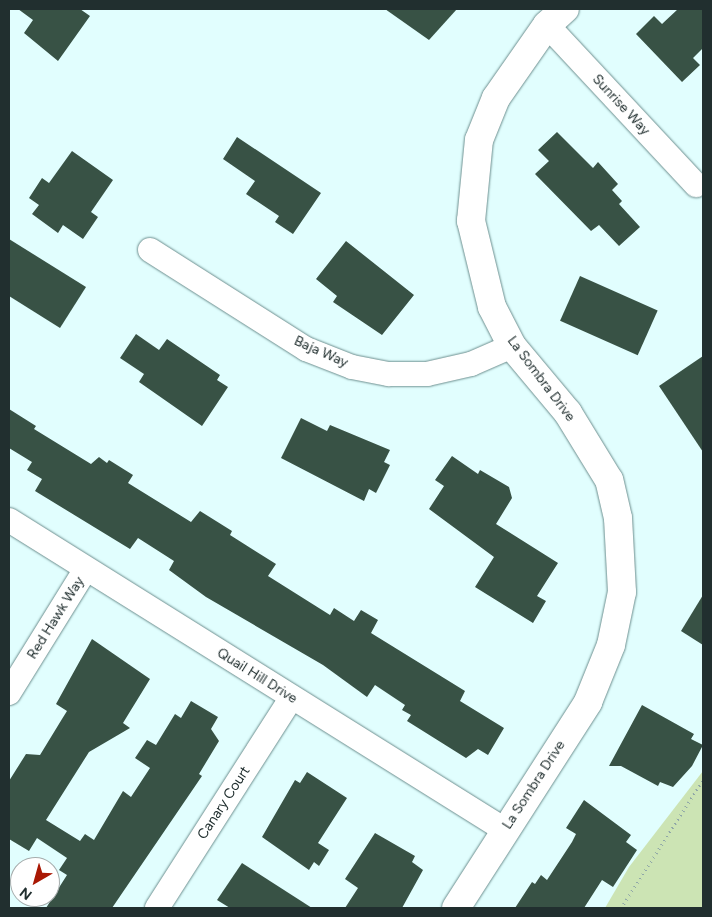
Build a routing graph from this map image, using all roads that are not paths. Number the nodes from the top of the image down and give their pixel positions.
1 (556, 17) edge
2 (696, 185) dead end
3 (150, 250) dead end
4 (512, 346) junction
5 (9, 520) edge
6 (86, 569) junction
7 (9, 693) edge
8 (292, 697) junction
9 (505, 830) junction
10 (157, 908) edge
11 (456, 908) edge

1 - 2 street, Sunrise Way
1 - 4 street, La Sombra Drive
3 - 4 street, Baja Way
4 - 9 street, La Sombra Drive
5 - 6 street, Quail Hill Drive
6 - 7 street, Red Hawk Way
6 - 8 street, Quail Hill Drive
8 - 9 street, Quail Hill Drive
8 - 10 street, Canary Court
9 - 11 street, La Sombra Drive

